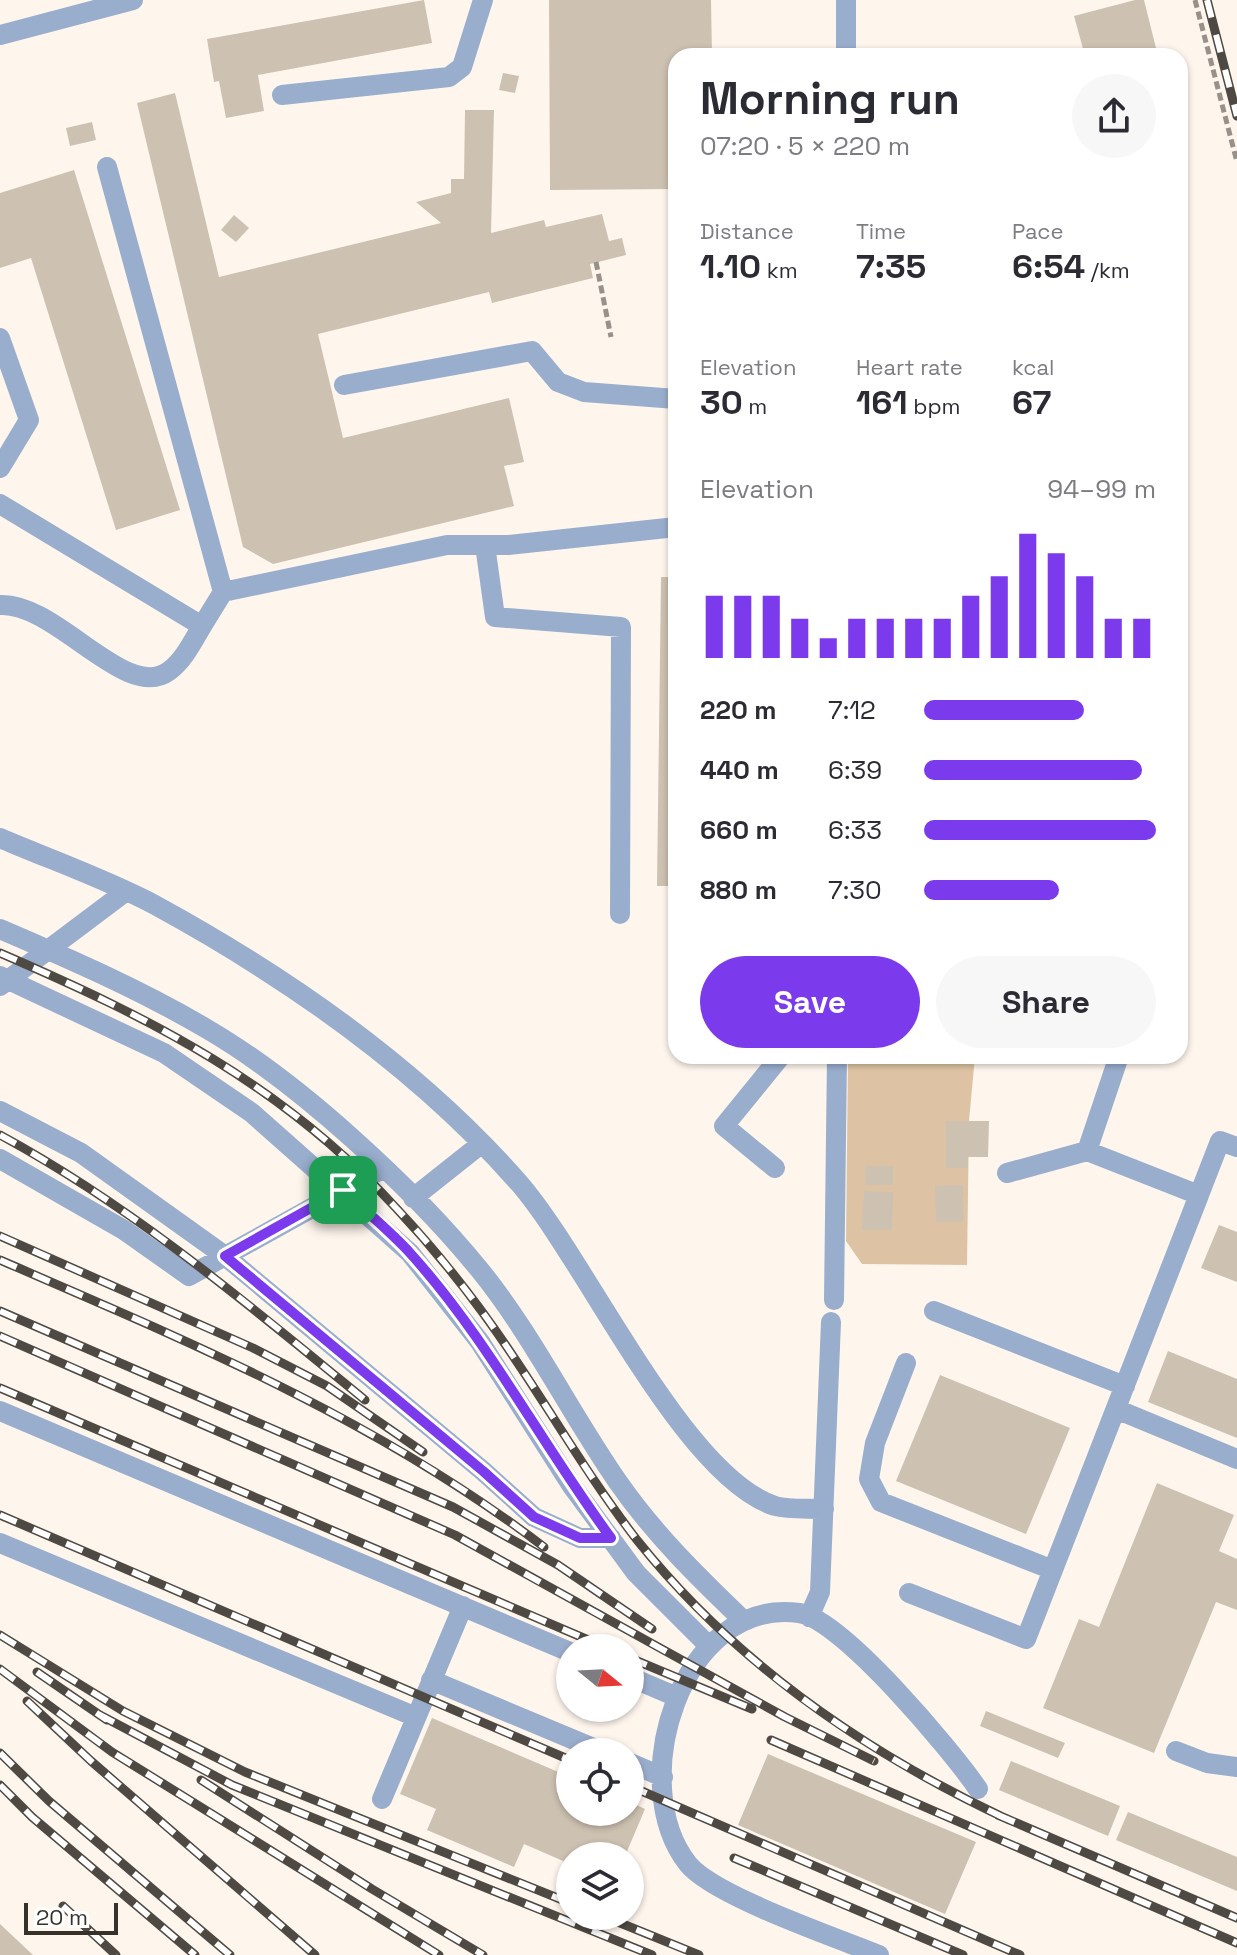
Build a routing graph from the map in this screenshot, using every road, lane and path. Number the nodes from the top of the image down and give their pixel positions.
1 (133, 0) edge
2 (483, 0) edge
3 (846, 0) edge
4 (1195, 0) edge
5 (0, 35) edge
6 (846, 48) edge
7 (282, 95) dead end
8 (1237, 162) edge
9 (107, 167) dead end
10 (596, 262) dead end
11 (611, 337) dead end
12 (0, 338) edge
13 (344, 385) dead end
14 (668, 398) edge
15 (0, 468) edge
16 (0, 504) edge
17 (668, 528) edge
18 (485, 545) junction
19 (223, 592) junction
20 (0, 605) edge
21 (202, 626) junction
22 (0, 838) edge
23 (125, 892) junction
24 (620, 914) dead end
25 (0, 929) edge
26 (49, 950) junction
27 (3, 981) edge
28 (774, 1064) edge
29 (837, 1064) edge
30 (1116, 1064) edge
31 (0, 1111) edge
32 (481, 1144) junction
33 (1237, 1147) edge
34 (1087, 1151) junction
35 (0, 1159) edge
36 (384, 1168) junction
37 (775, 1168) dead end
38 (1007, 1173) dead end
39 (343, 1190) junction
40 (1199, 1195) junction
41 (413, 1198) junction
42 (225, 1256) junction
43 (834, 1300) dead end
44 (934, 1311) dead end
45 (831, 1322) dead end
46 (906, 1363) dead end
47 (1125, 1386) junction
48 (1116, 1409) junction
49 (0, 1411) edge
50 (1237, 1459) edge
51 (824, 1509) junction
52 (611, 1538) junction
53 (0, 1543) edge
54 (1053, 1570) junction
55 (909, 1593) dead end
56 (463, 1606) junction
57 (809, 1617) junction
58 (744, 1621) junction
59 (708, 1645) junction
60 (556, 1646) edge
61 (431, 1680) junction
62 (644, 1683) edge
63 (677, 1697) junction
64 (416, 1717) junction
65 (570, 1738) edge
66 (1176, 1751) dead end
67 (1237, 1767) edge
68 (644, 1769) edge
69 (663, 1777) junction
70 (978, 1789) dead end
71 (382, 1799) dead end
72 (879, 1955) edge

1 - 5 street
2 - 7 street
3 - 6 street
4 - 8 path
9 - 19 street
10 - 11 path
12 - 15 street
13 - 14 street
16 - 21 street
17 - 18 street
18 - 19 street
18 - 24 street
19 - 21 street
20 - 21 street
22 - 23 street
23 - 26 street
23 - 32 street
25 - 26 street
26 - 27 street
26 - 36 street
27 - 39 street
28 - 37 street
29 - 43 street
30 - 34 street
31 - 42 street
32 - 41 street
32 - 51 street
33 - 40 street
34 - 38 street
34 - 40 street
35 - 42 street
36 - 39 street
36 - 41 street
39 - 42 street
39 - 52 street
40 - 47 street
41 - 58 street
42 - 52 street
44 - 47 street
45 - 51 street
46 - 54 street
47 - 48 street
48 - 50 street
48 - 54 street
49 - 56 street
51 - 57 street
52 - 59 street
53 - 64 street
54 - 55 street
56 - 60 street
56 - 61 street
57 - 58 street
57 - 70 street
58 - 59 street
59 - 63 street
61 - 64 street
61 - 65 street
62 - 63 street
63 - 69 street
64 - 71 street
66 - 67 street
68 - 69 street
69 - 72 street

